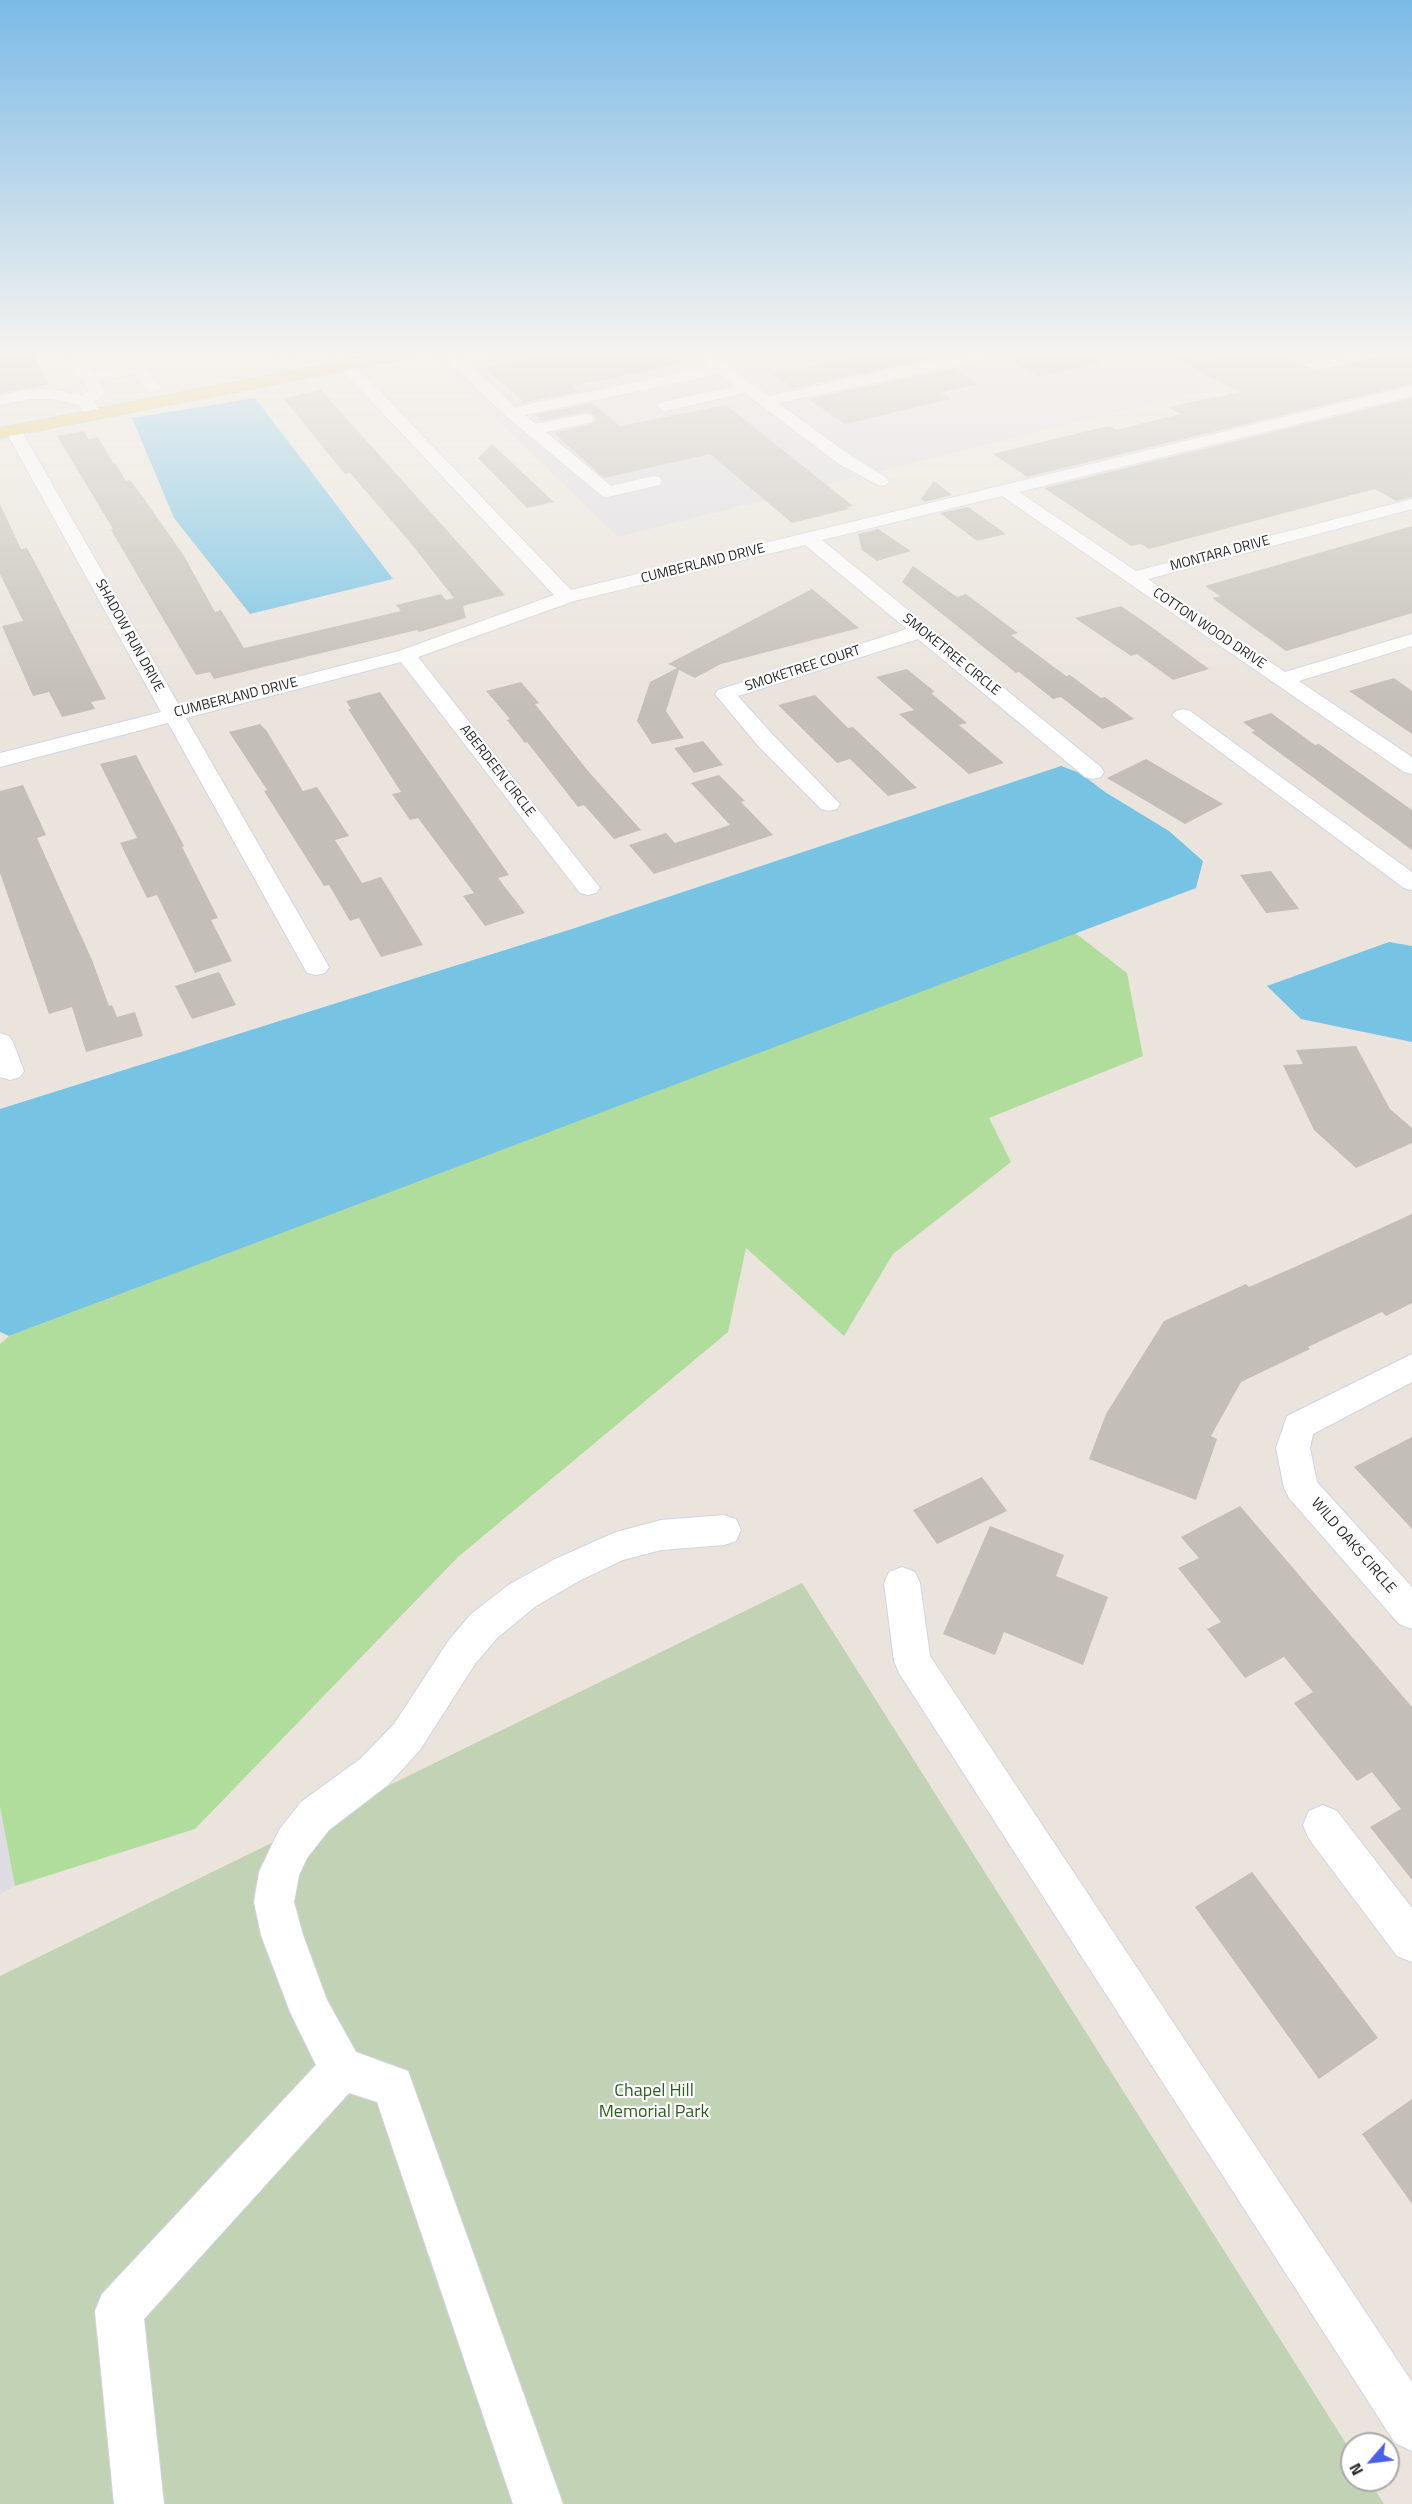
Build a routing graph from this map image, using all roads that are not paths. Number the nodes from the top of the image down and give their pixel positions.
1 (29, 470) edge
2 (446, 470) edge
3 (581, 470) edge
4 (861, 470) edge
5 (1092, 470) edge
6 (653, 481) dead end
7 (880, 481) dead end
8 (1006, 491) junction
9 (1412, 504) edge
10 (808, 537) junction
11 (1133, 577) junction
12 (567, 597) junction
13 (922, 631) junction
14 (1412, 640) edge
15 (406, 655) junction
16 (1283, 679) junction
17 (173, 714) junction
18 (1184, 715) dead end
19 (0, 760) edge
20 (1412, 767) edge
21 (1093, 772) dead end
22 (829, 804) dead end
23 (1412, 883) edge
24 (588, 888) dead end
25 (316, 967) dead end
26 (0, 1042) edge
27 (10, 1071) dead end
28 (1412, 1367) edge
29 (724, 1530) dead end
30 (902, 1583) dead end
31 (1412, 1613) edge
32 (1323, 1825) dead end
33 (1412, 1941) edge
34 (342, 2069) junction
35 (1412, 2426) edge
36 (139, 2504) edge
37 (538, 2504) edge

1 - 17 street, SHADOW RUN DRIVE
2 - 12 street
3 - 6 street
4 - 7 street
5 - 8 street, CUMBERLAND DRIVE
8 - 10 street, CUMBERLAND DRIVE
8 - 11 street, COTTON WOOD DRIVE
9 - 11 street, MONTARA DRIVE
10 - 12 street, CUMBERLAND DRIVE
10 - 13 street, SMOKETREE CIRCLE
11 - 16 street, COTTON WOOD DRIVE
12 - 15 street, CUMBERLAND DRIVE
13 - 21 street, SMOKETREE CIRCLE
13 - 22 street, SMOKETREE COURT
14 - 16 street
15 - 17 street, CUMBERLAND DRIVE
15 - 24 street, ABERDEEN CIRCLE
16 - 20 street, COTTON WOOD DRIVE
17 - 19 street, CUMBERLAND DRIVE
17 - 25 street, SHADOW RUN DRIVE
18 - 23 street
26 - 27 street
28 - 31 street, WILD OAKS CIRCLE
29 - 34 street
30 - 35 street
32 - 33 street
34 - 36 street
34 - 37 street

